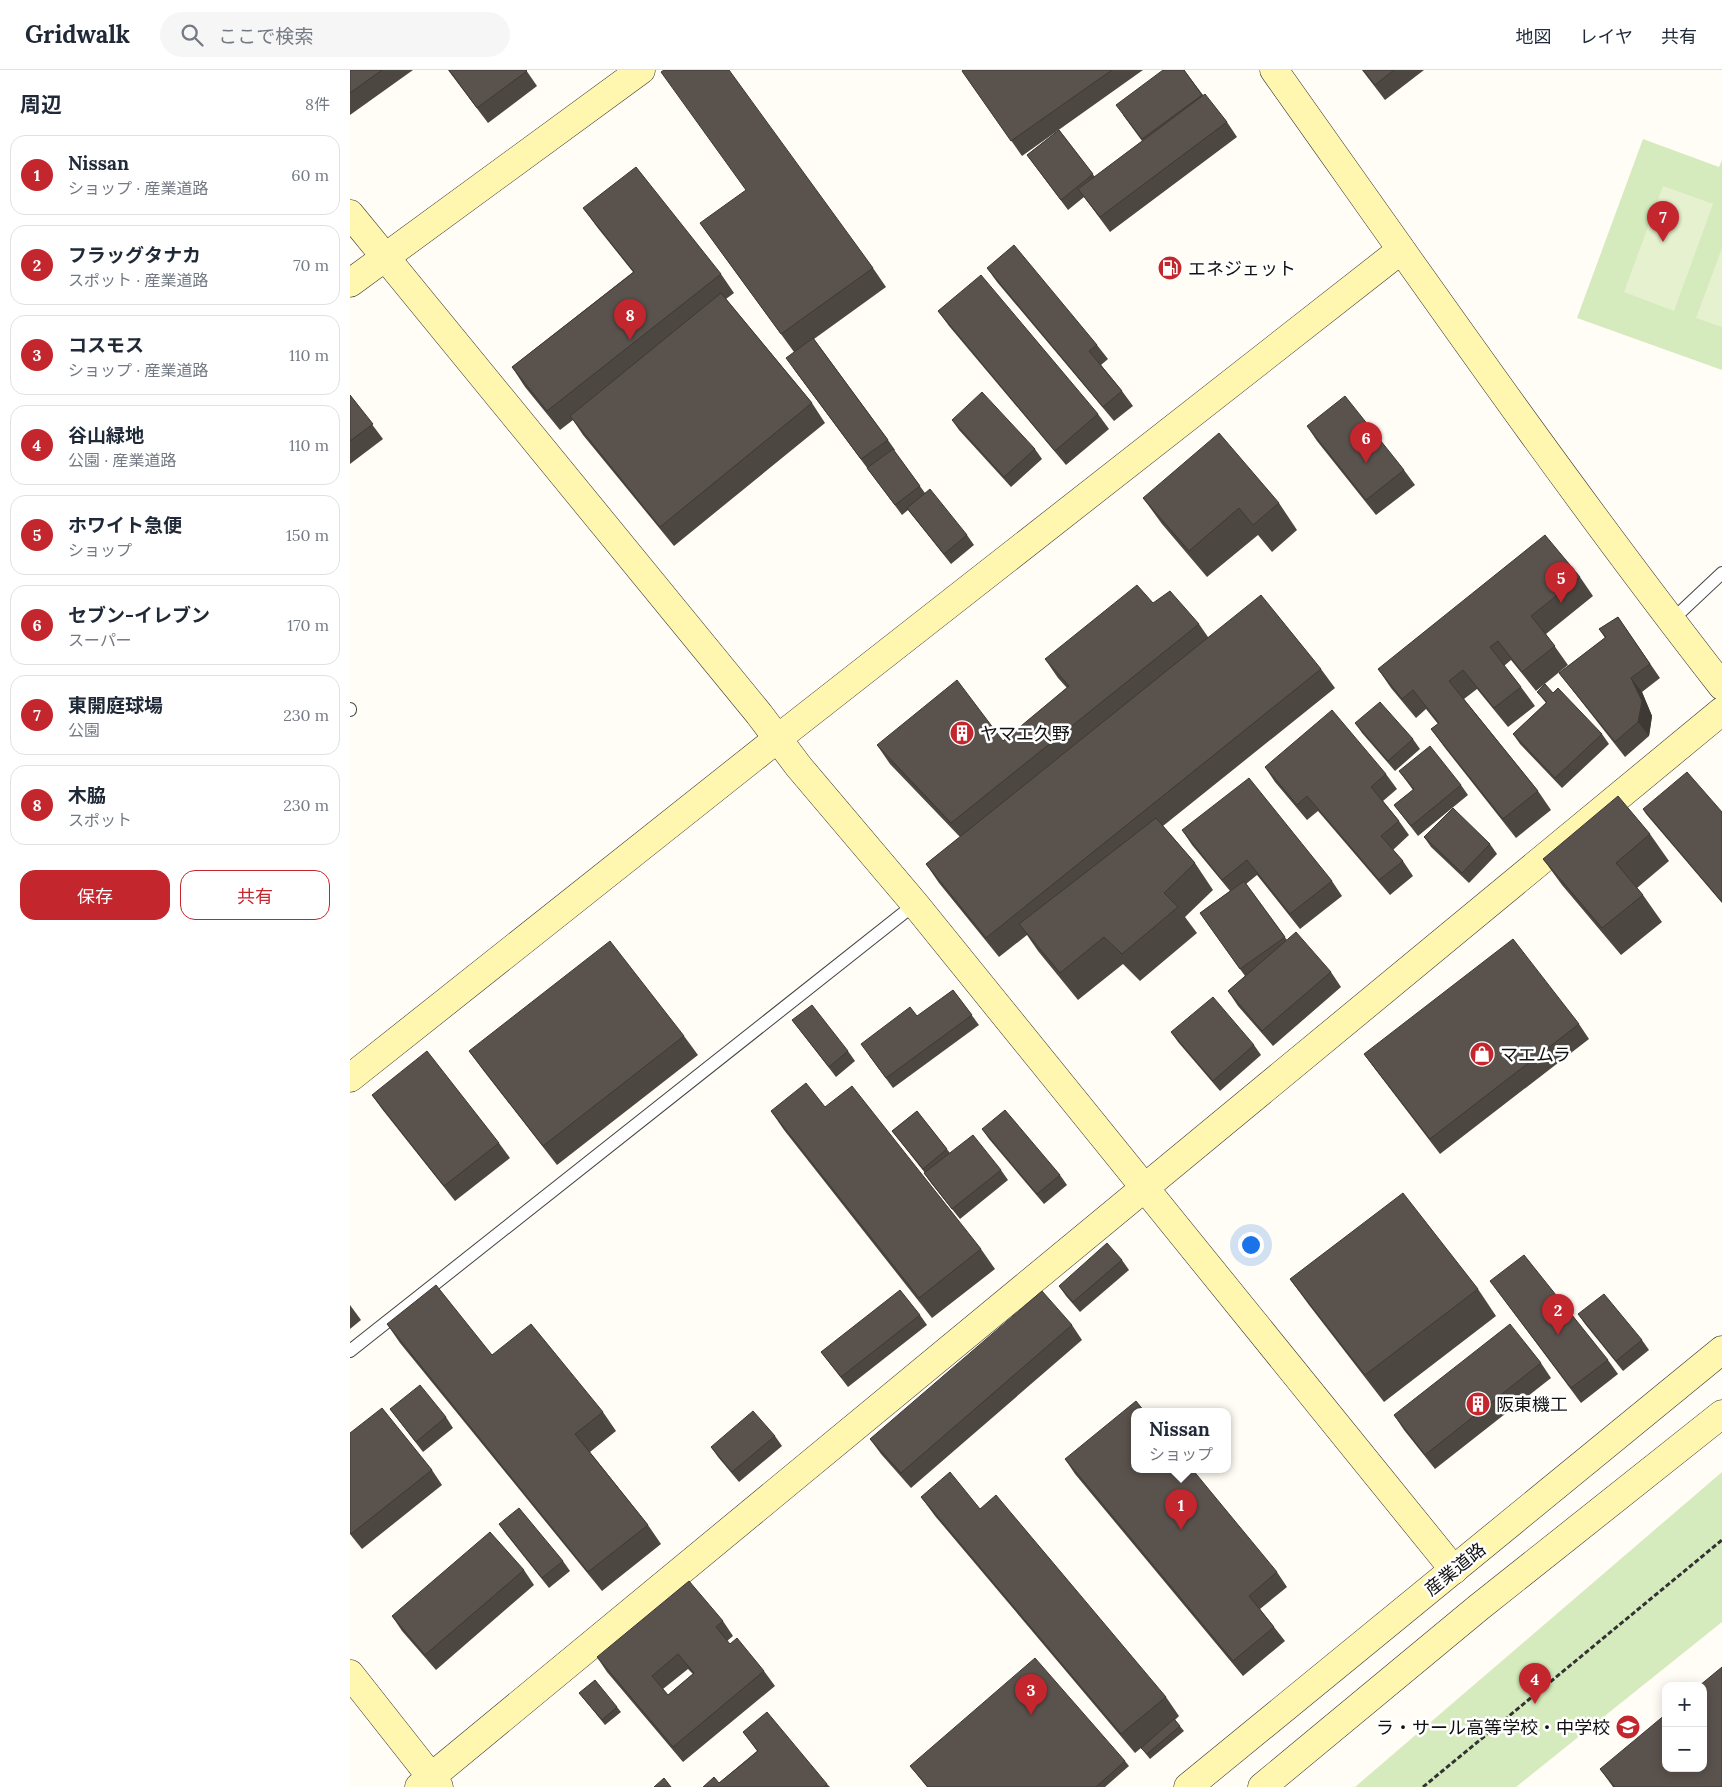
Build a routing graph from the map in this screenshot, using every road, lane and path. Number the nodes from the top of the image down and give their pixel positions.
1 (641, 70) edge
2 (1274, 70) edge
3 (350, 214) edge
4 (1401, 250) junction
5 (386, 258) junction
6 (350, 283) edge
7 (1722, 573) edge
8 (1671, 621) junction
9 (1722, 686) edge
10 (1722, 711) edge
11 (778, 739) junction
12 (915, 904) junction
13 (350, 1078) edge
14 (1143, 1188) junction
15 (1722, 1350) edge
16 (350, 1351) edge
17 (1722, 1414) edge
18 (1722, 1540) edge
19 (1454, 1570) junction
20 (350, 1674) edge
21 (430, 1784) edge
22 (1188, 1787) edge
23 (1262, 1787) edge
24 (1423, 1787) edge

1 - 5 street
2 - 4 street
3 - 5 street
4 - 8 street
4 - 11 street
5 - 6 street
5 - 11 street
7 - 8 lane
8 - 9 street
10 - 14 street
11 - 12 street
11 - 13 street
12 - 14 street
12 - 16 lane
14 - 19 street
14 - 21 street
15 - 19 street, 産業道路
17 - 23 street
18 - 24 path
19 - 22 street, 産業道路
20 - 21 street

